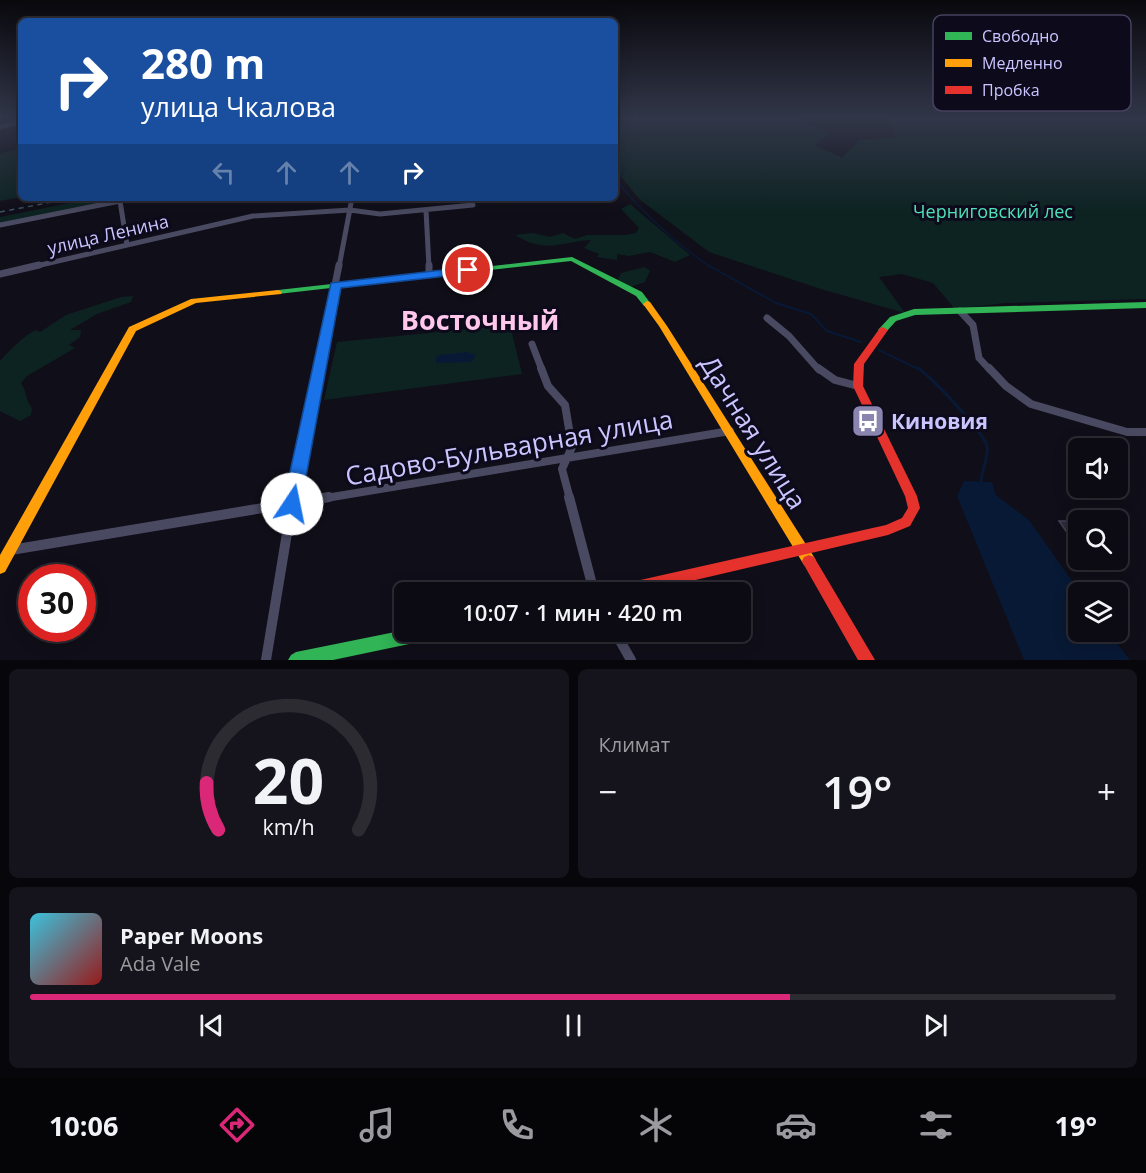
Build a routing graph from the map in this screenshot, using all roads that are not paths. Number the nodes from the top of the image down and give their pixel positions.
1 (120, 201) joint
2 (352, 201) edge
3 (473, 205) dead end
4 (350, 210) junction
5 (426, 210) junction
6 (0, 225) edge
7 (127, 245) junction
8 (0, 274) edge
9 (429, 275) junction
10 (335, 285) junction
11 (1146, 304) edge
12 (960, 311) junction
13 (767, 318) dead end
14 (532, 344) dead end
15 (858, 386) junction
16 (730, 431) junction
17 (1146, 432) edge
18 (567, 457) junction
19 (292, 504) junction
20 (803, 551) junction
21 (6, 555) edge
22 (0, 568) edge
23 (591, 582) edge
24 (663, 582) edge
25 (394, 640) edge
26 (621, 642) edge
27 (266, 660) edge
28 (296, 660) edge
29 (632, 660) edge
30 (867, 660) edge

1 - 6 street
1 - 7 street
2 - 4 street
3 - 5 street, улица Ленина
4 - 5 street, улица Ленина
4 - 7 street, улица Ленина
4 - 10 street
5 - 9 street
7 - 8 street, улица Ленина
9 - 10 street
9 - 16 street, Дачная улица
10 - 19 street
10 - 21 street
11 - 12 street
12 - 15 street
12 - 17 street
13 - 15 street
14 - 18 street
15 - 20 street
16 - 18 street, Садово-Бульварная улица
16 - 20 street, Дачная улица
18 - 19 street, Садово-Бульварная улица
18 - 23 street
19 - 21 street, Садово-Бульварная улица
19 - 27 street
20 - 24 street
20 - 30 street, Дачная улица
21 - 22 street
25 - 28 street
26 - 29 street

